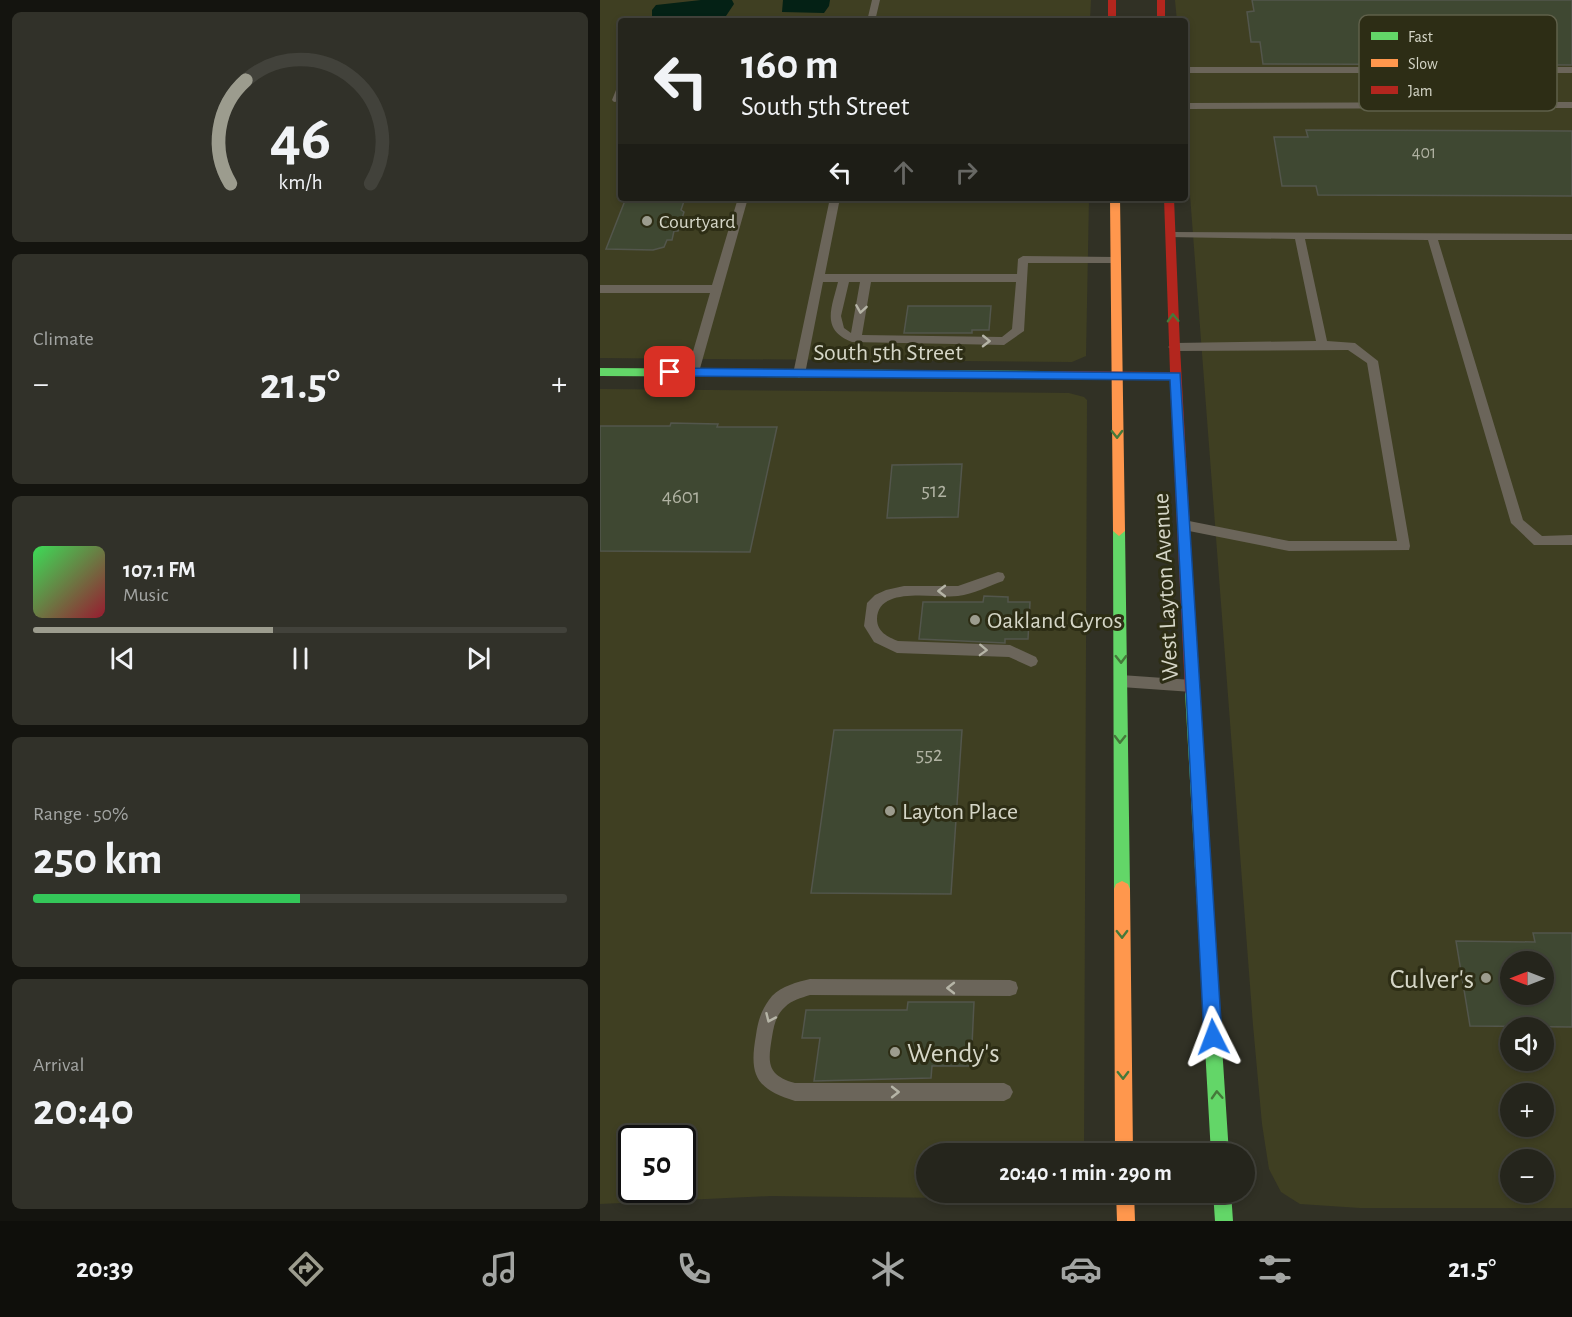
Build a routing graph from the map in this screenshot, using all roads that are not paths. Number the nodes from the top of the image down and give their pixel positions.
1 (876, 0) edge
2 (1112, 0) edge
3 (1161, 0) edge
4 (872, 18) edge
5 (1112, 18) edge
6 (1161, 18) edge
7 (1188, 70) edge
8 (1359, 70) edge
9 (1557, 105) edge
10 (1572, 105) edge
11 (1188, 106) edge
12 (1359, 106) edge
13 (742, 201) edge
14 (834, 201) edge
15 (1114, 201) edge
16 (1169, 201) edge
17 (1171, 235) junction
18 (1299, 235) junction
19 (1432, 236) junction
20 (1572, 237) edge
21 (1115, 260) junction
22 (818, 278) junction
23 (844, 278) junction
24 (866, 278) junction
25 (1022, 278) junction
26 (600, 289) edge
27 (717, 289) junction
28 (856, 339) junction
29 (1322, 345) junction
30 (1174, 347) junction
31 (600, 372) edge
32 (693, 372) junction
33 (799, 374) junction
34 (1116, 376) junction
35 (1176, 376) junction
36 (1184, 525) junction
37 (1572, 540) edge
38 (998, 577) dead end
39 (1031, 661) dead end
40 (1121, 681) junction
41 (1192, 686) junction
42 (1010, 988) dead end
43 (1004, 1092) dead end
44 (1124, 1143) edge
45 (1219, 1143) edge
46 (1125, 1203) edge
47 (1223, 1203) edge
48 (1126, 1221) edge
49 (1224, 1221) edge

1 - 4 lane
2 - 5 main road
3 - 6 main road
7 - 8 lane
9 - 10 lane
11 - 12 lane
13 - 27 lane
14 - 22 lane
15 - 21 main road, West Layton Avenue
16 - 17 main road, West Layton Avenue
17 - 18 lane
30 -> 17 main road, West Layton Avenue
18 - 19 lane
18 - 29 lane
19 - 20 lane
19 - 37 lane
21 - 25 lane
21 - 34 main road, West Layton Avenue
22 - 23 lane
22 - 33 lane
23 - 24 lane
23 - 28 lane
24 - 25 lane
24 -> 28 lane
28 -> 25 lane
26 - 27 lane
27 - 32 lane
29 - 30 lane
29 - 36 lane
30 - 35 main road, West Layton Avenue
31 - 32 main road, South 5th Street
32 - 33 main road, South 5th Street
33 - 34 main road, South 5th Street
34 - 35 main road, South 5th Street
34 -> 40 main road, West Layton Avenue
35 - 36 main road, West Layton Avenue
36 - 41 main road, West Layton Avenue
38 -> 39 lane
40 - 41 lane
40 -> 44 main road, West Layton Avenue
45 -> 41 main road, West Layton Avenue
42 -> 43 lane
46 - 48 main road
47 - 49 main road

